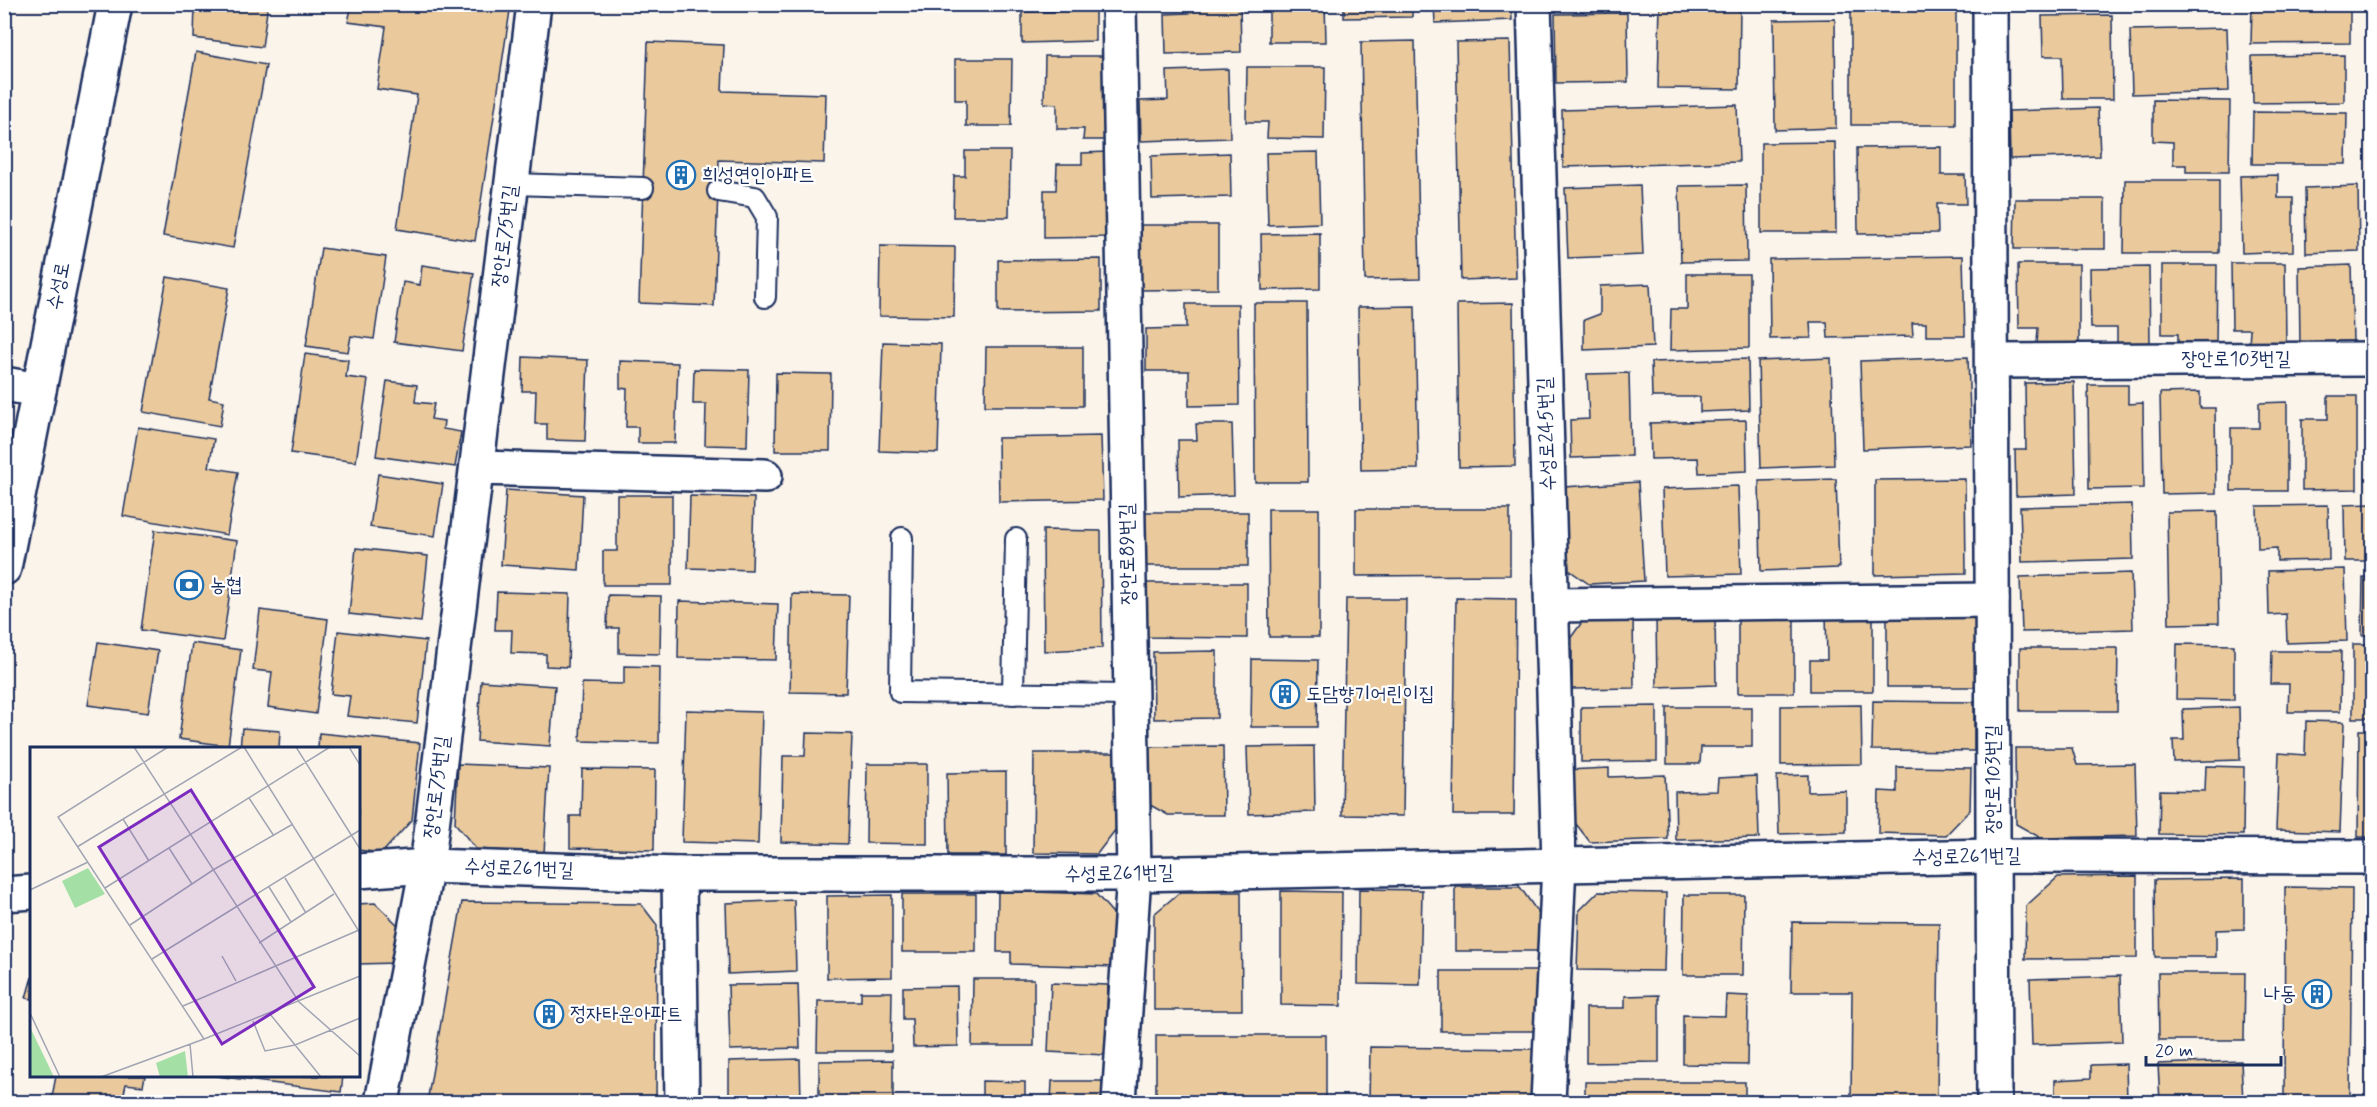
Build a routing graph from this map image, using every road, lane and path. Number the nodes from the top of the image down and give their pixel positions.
1 (115, 4) edge
2 (534, 4) edge
3 (1119, 4) edge
4 (1534, 4) edge
5 (1990, 4) edge
6 (512, 184) junction
7 (643, 188) dead end
8 (718, 191) dead end
9 (765, 297) dead end
10 (2373, 359) edge
11 (1992, 361) junction
12 (4, 384) edge
13 (39, 390) junction
14 (477, 468) junction
15 (765, 476) dead end
16 (903, 538) dead end
17 (1016, 539) dead end
18 (4, 568) edge
19 (1992, 600) junction
20 (1552, 605) junction
21 (1013, 693) junction
22 (1130, 694) junction
23 (1993, 856) junction
24 (2373, 856) edge
25 (1559, 864) junction
26 (427, 866) junction
27 (360, 871) edge
28 (679, 874) junction
29 (1134, 874) junction
30 (30, 892) edge
31 (4, 894) edge
32 (382, 1102) edge
33 (682, 1102) edge
34 (1119, 1102) edge
35 (1548, 1102) edge
36 (1994, 1102) edge

1 - 13 street, 수성로
2 - 6 street, 장안로75번길
3 - 22 street, 장안로89번길
4 - 20 street, 수성로245번길
5 - 11 street, 장안로103번길
6 - 7 lane
6 - 14 street, 장안로75번길
8 - 9 lane
10 - 11 street, 장안로103번길
11 - 19 street, 장안로103번길
12 - 13 street
13 - 18 street, 수성로
14 - 15 street
14 - 26 street, 장안로75번길
16 - 21 lane
17 - 21 lane
19 - 20 street
19 - 23 street, 장안로103번길
20 - 25 street, 수성로245번길
21 - 22 lane
22 - 29 street, 장안로89번길
23 - 24 street, 수성로261번길
23 - 25 street, 수성로261번길
23 - 36 street, 장안로103번길
25 - 29 street, 수성로261번길
25 - 35 street
26 - 27 street, 수성로261번길
26 - 28 street, 수성로261번길
26 - 32 street, 장안로75번길
28 - 29 street, 수성로261번길
28 - 33 street
29 - 34 street, 장안로89번길
30 - 31 street

